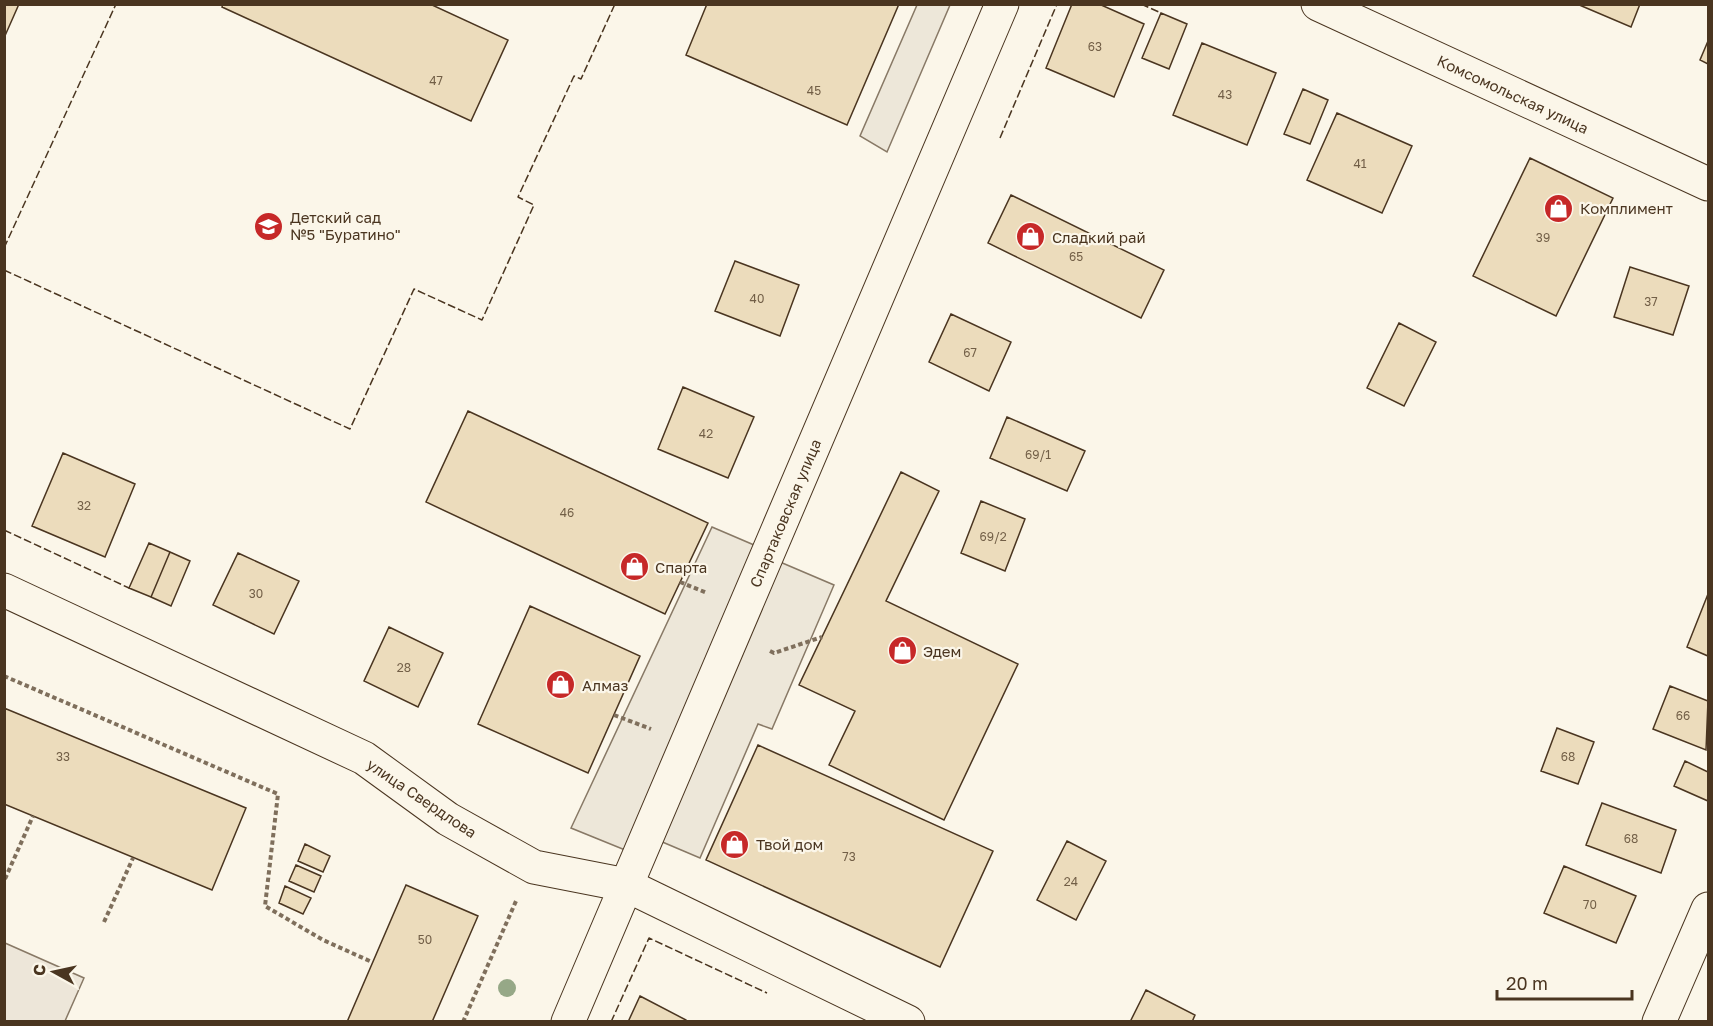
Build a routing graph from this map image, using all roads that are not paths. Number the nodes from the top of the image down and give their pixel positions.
1 (1002, 4) edge
2 (1318, 4) edge
3 (1708, 184) edge
4 (4, 590) edge
5 (626, 885) junction
6 (1708, 909) edge
7 (568, 1022) edge
8 (908, 1022) edge
9 (1659, 1022) edge

1 - 5 street, Спартаковская улица
2 - 3 street, Комсомольская улица
4 - 5 street, улица Свердлова
5 - 7 street, Спартаковская улица
5 - 8 street, улица Свердлова
6 - 9 street

